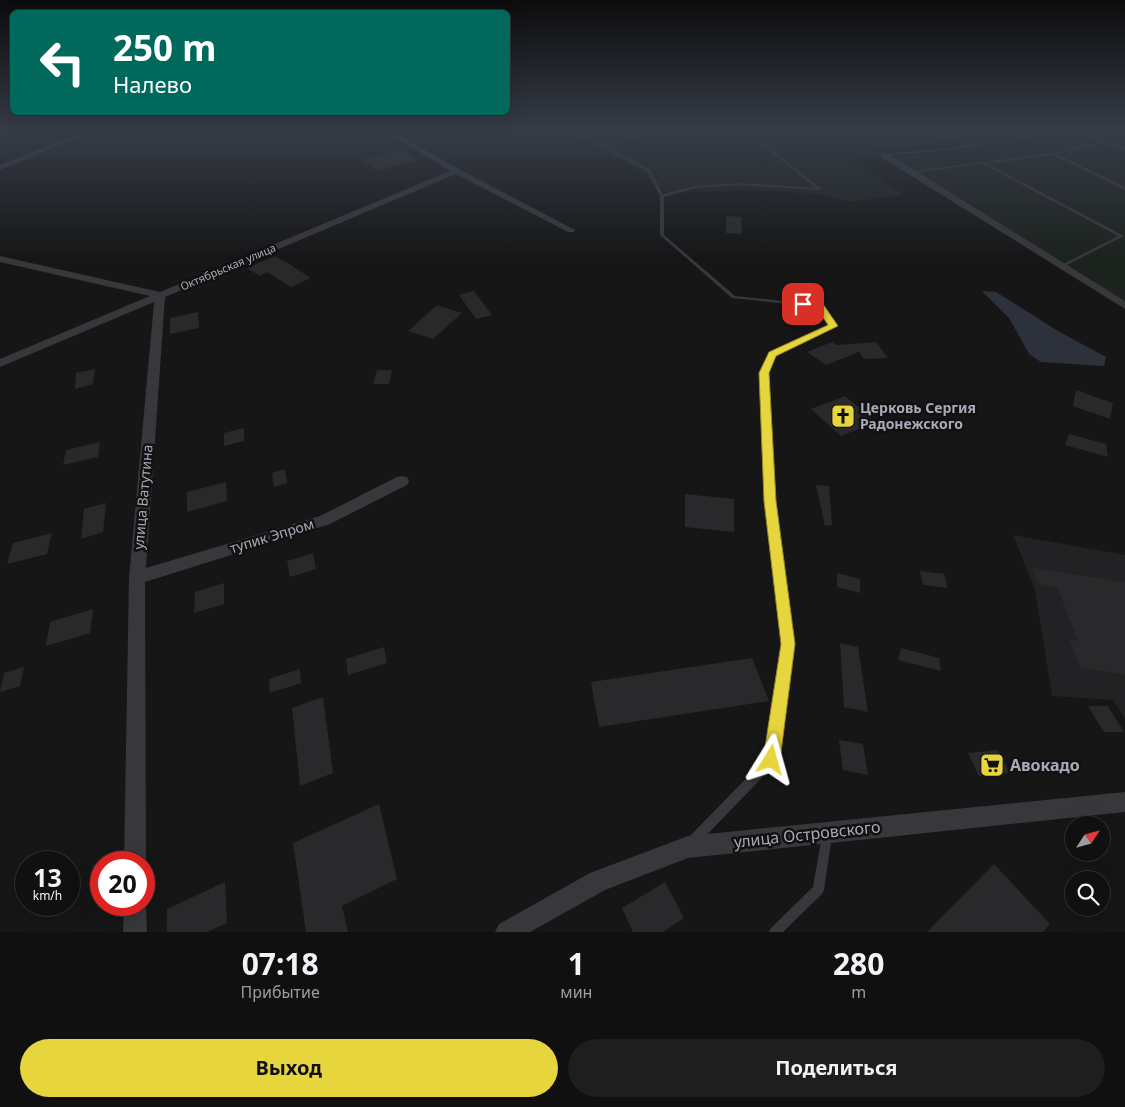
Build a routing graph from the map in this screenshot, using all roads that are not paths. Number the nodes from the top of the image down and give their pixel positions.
1 (452, 172) edge
2 (459, 172) edge
3 (650, 172) edge
4 (799, 172) edge
5 (912, 172) edge
6 (1002, 172) edge
7 (1092, 172) edge
8 (1125, 189) edge
9 (662, 196) junction
10 (571, 230) dead end
11 (1123, 235) edge
12 (0, 259) edge
13 (1061, 267) junction
14 (160, 295) junction
15 (1125, 306) edge
16 (0, 363) edge
17 (402, 481) dead end
18 (137, 578) junction
19 (1125, 802) edge
20 (827, 832) junction
21 (688, 846) junction
22 (135, 851) edge
23 (135, 916) edge
24 (135, 932) edge
25 (507, 932) edge
26 (775, 932) edge

1 - 14 street, Октябрьская улица
2 - 10 street
3 - 9 lane
4 - 9 lane
5 - 13 street
6 - 11 lane
7 - 8 lane
9 - 21 lane
11 - 13 lane
12 - 14 street
13 - 15 street
14 - 16 street, Октябрьская улица
14 - 18 street, улица Ватутина
17 - 18 street, тупик Эпром
18 - 22 street, улица Ватутина
19 - 20 street, улица Островского
20 - 21 street, улица Островского
20 - 26 lane
21 - 25 street, улица Островского
23 - 24 street

